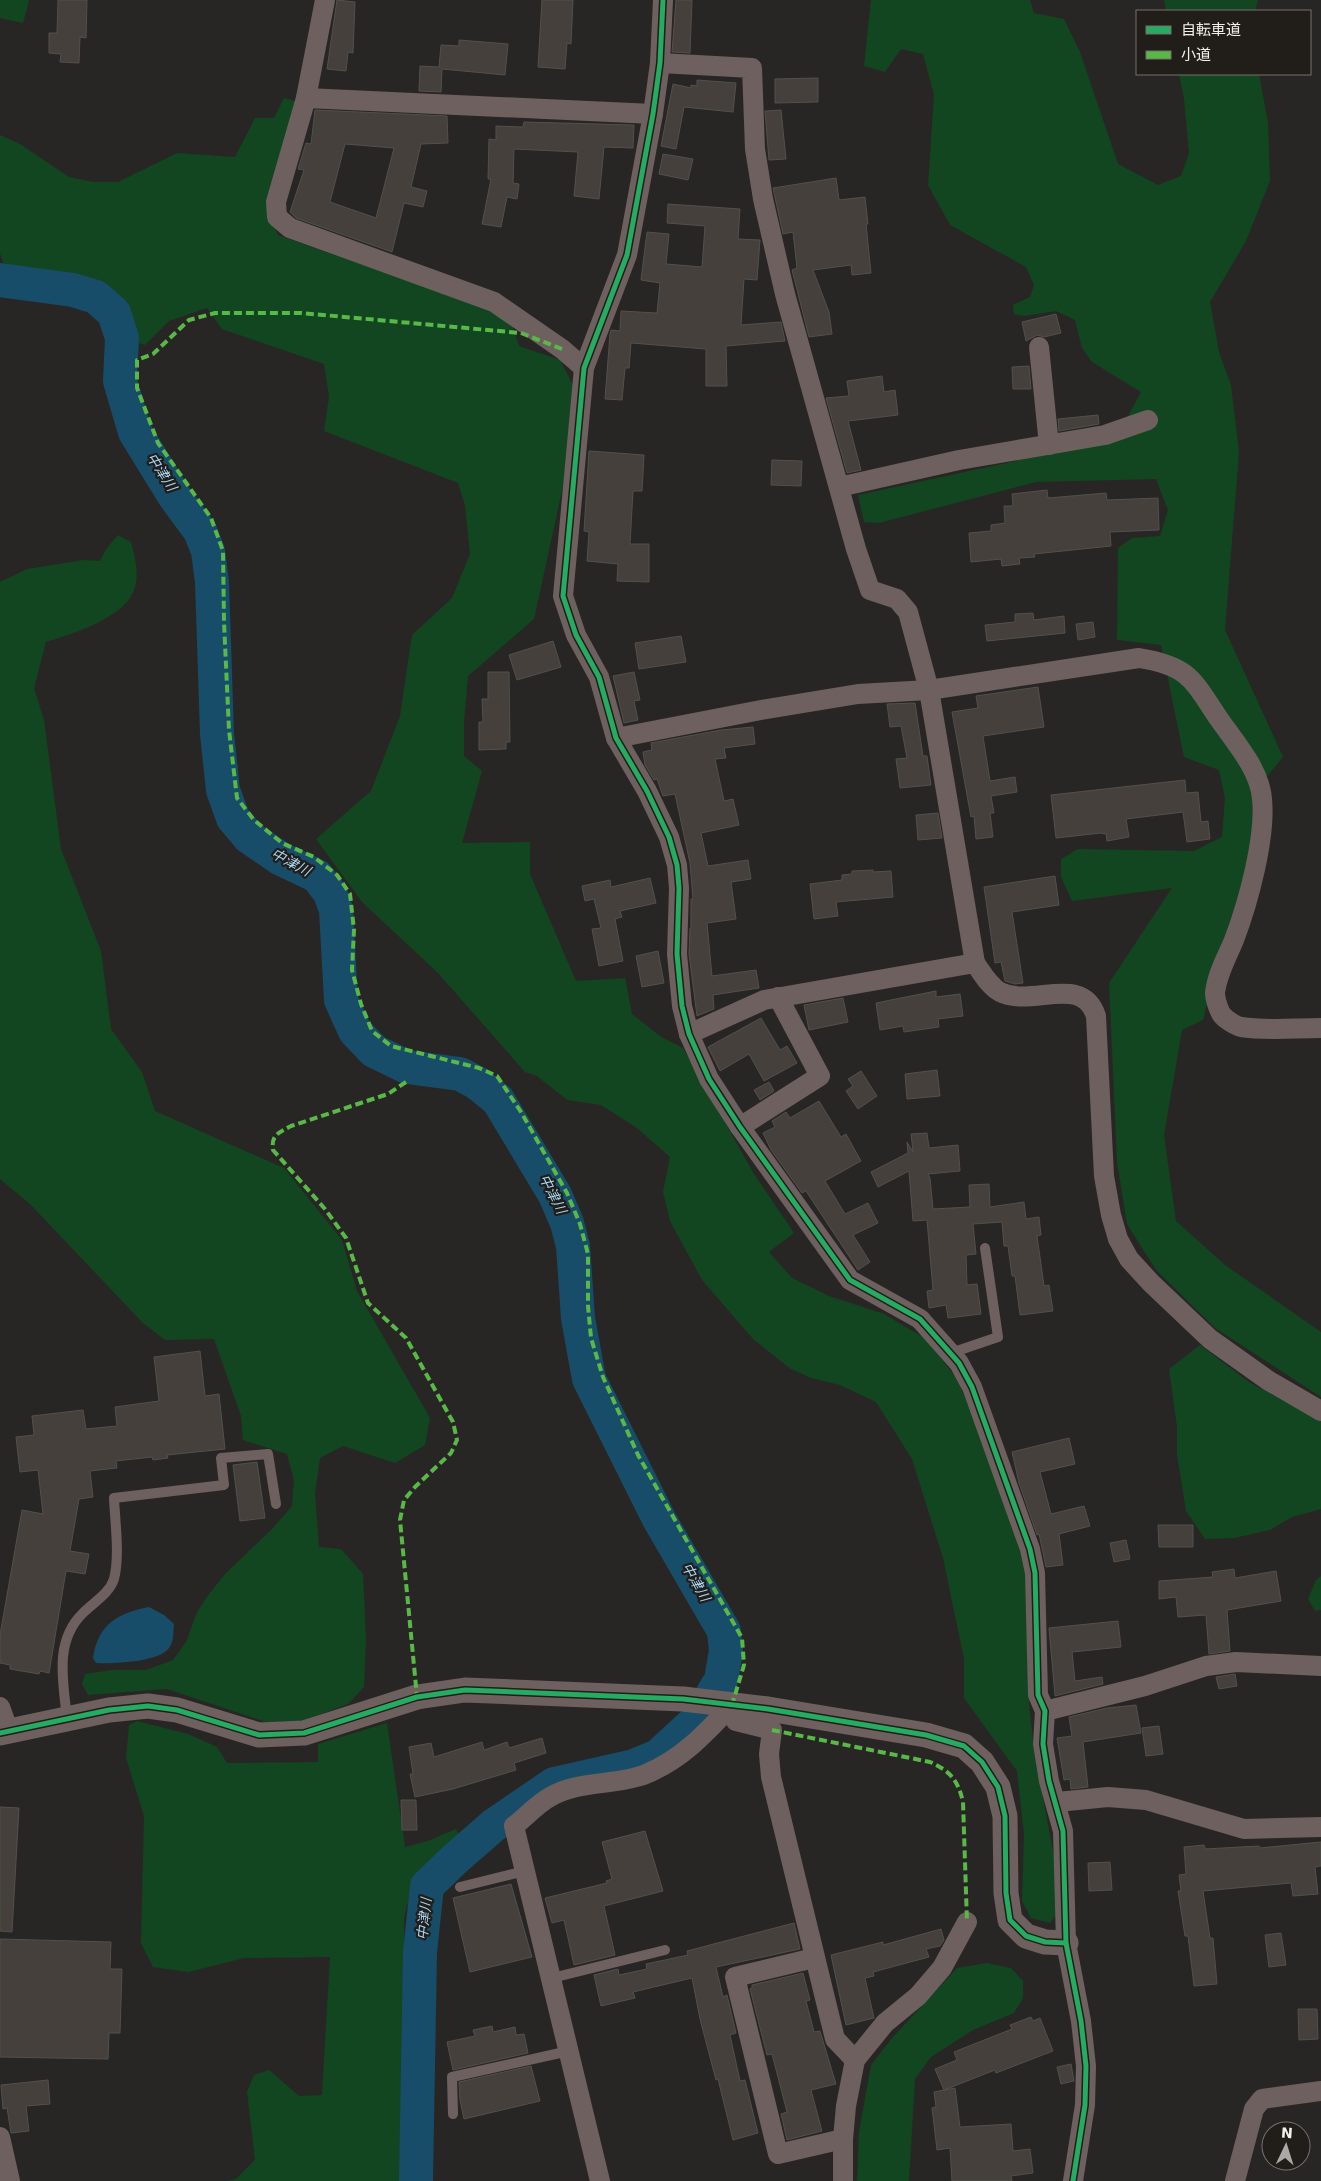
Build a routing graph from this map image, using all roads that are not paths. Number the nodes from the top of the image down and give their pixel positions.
1 (324, 0) edge
2 (663, 0) edge
3 (660, 63) junction
4 (306, 98) junction
5 (653, 114) junction
6 (1039, 347) dead end
7 (584, 368) junction
8 (1148, 420) dead end
9 (1049, 445) junction
10 (839, 487) junction
11 (929, 690) junction
12 (616, 738) junction
13 (975, 963) junction
14 (778, 997) junction
15 (1321, 1028) edge
16 (689, 1034) junction
17 (740, 1127) junction
18 (985, 1248) dead end
19 (951, 1353) junction
20 (1321, 1411) edge
21 (276, 1504) dead end
22 (1321, 1666) edge
23 (727, 1704) junction
24 (0, 1708) edge
25 (1045, 1711) junction
26 (67, 1719) junction
27 (5, 1732) edge
28 (1057, 1802) junction
29 (1321, 1828) edge
30 (525, 1871) junction
31 (460, 1887) dead end
32 (967, 1922) dead end
33 (1066, 1944) junction
34 (665, 1950) dead end
35 (814, 1958) junction
36 (552, 1978) junction
37 (569, 2051) junction
38 (854, 2060) junction
39 (1321, 2091) edge
40 (453, 2114) dead end
41 (0, 2137) edge
42 (843, 2139) junction
43 (10, 2181) edge
44 (600, 2181) edge
45 (843, 2181) edge
46 (1073, 2181) edge
47 (1235, 2181) edge

1 - 4 street
2 - 3 street
3 - 5 street
3 - 10 street
4 - 5 street
4 - 7 street
5 - 7 street
6 - 9 street
7 - 12 street
8 - 9 street
9 - 10 street
10 - 11 street
11 - 12 street
11 - 13 street
11 - 15 street
12 - 16 street
13 - 14 street
13 - 20 street
14 - 16 street
14 - 17 street
16 - 17 street
17 - 19 street
18 - 19 lane
19 - 25 street
21 - 26 lane
22 - 25 street
23 - 26 street
23 - 30 street
23 - 33 street
23 - 35 street
24 - 27 street
25 - 28 street
26 - 27 street
28 - 29 street
28 - 33 street
30 - 31 lane
30 - 36 street
32 - 38 street
33 - 46 street
34 - 36 lane
35 - 38 street
35 - 42 street
36 - 37 street
37 - 40 lane
37 - 44 street
38 - 42 street
39 - 47 street
41 - 43 street
42 - 45 street

